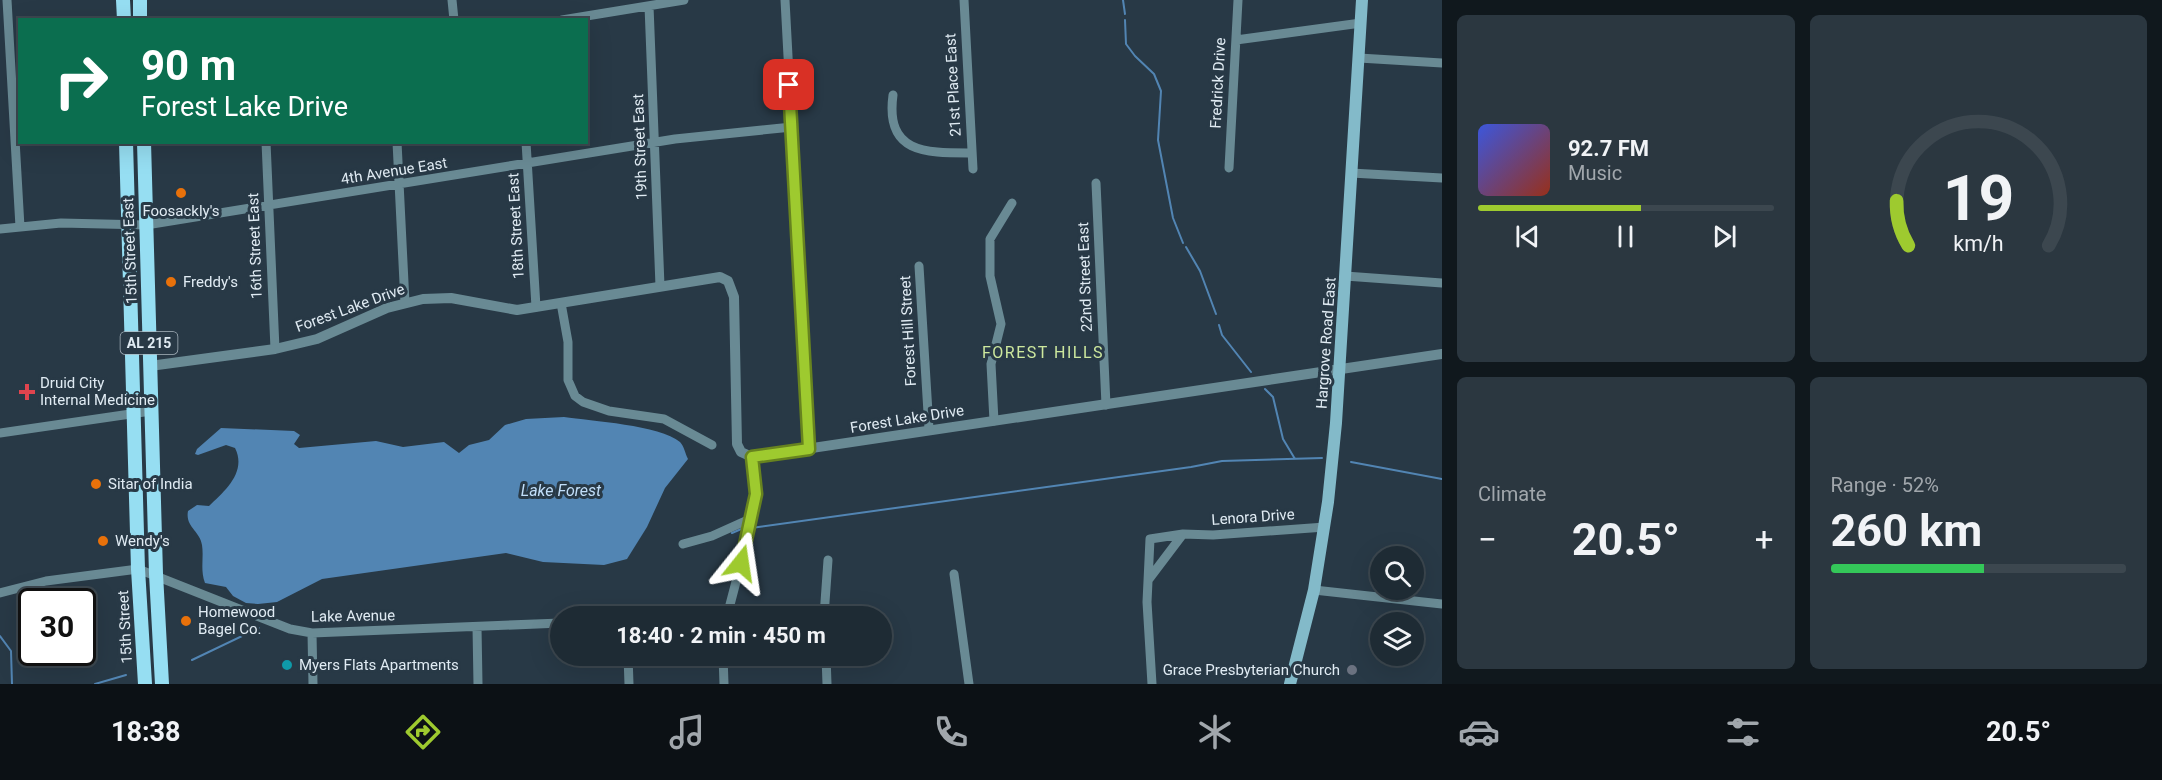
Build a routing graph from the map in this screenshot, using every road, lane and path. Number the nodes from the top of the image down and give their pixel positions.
1 (7, 0) edge
2 (123, 0) edge
3 (140, 0) edge
4 (452, 0) edge
5 (684, 0) edge
6 (785, 0) edge
7 (964, 0) edge
8 (1238, 0) edge
9 (1362, 0) edge
10 (649, 6) junction
11 (124, 18) edge
12 (140, 18) edge
13 (454, 18) edge
14 (574, 18) edge
15 (1361, 22) junction
16 (1236, 40) junction
17 (1359, 58) junction
18 (1442, 63) edge
19 (893, 95) dead end
20 (792, 127) junction
21 (655, 143) junction
22 (126, 144) edge
23 (144, 144) edge
24 (266, 144) edge
25 (397, 144) edge
26 (526, 144) edge
27 (971, 153) junction
28 (527, 165) junction
29 (1229, 168) dead end
30 (973, 169) dead end
31 (1352, 173) junction
32 (1442, 178) edge
33 (1096, 183) dead end
34 (399, 186) junction
35 (1012, 203) dead end
36 (269, 206) junction
37 (129, 223) junction
38 (146, 225) junction
39 (20, 227) junction
40 (0, 229) edge
41 (919, 266) dead end
42 (1345, 276) junction
43 (1442, 284) edge
44 (660, 286) junction
45 (405, 303) junction
46 (561, 303) junction
47 (536, 307) junction
48 (274, 349) junction
49 (1442, 354) edge
50 (150, 366) junction
51 (133, 369) junction
52 (1339, 370) junction
53 (1106, 405) junction
54 (151, 411) junction
55 (134, 413) junction
56 (994, 421) junction
57 (929, 429) junction
58 (0, 433) edge
59 (712, 445) dead end
60 (809, 449) junction
61 (752, 457) junction
62 (752, 518) junction
63 (1325, 528) junction
64 (1182, 534) junction
65 (682, 544) dead end
66 (828, 560) dead end
67 (138, 568) junction
68 (156, 574) junction
69 (954, 574) dead end
70 (1149, 579) junction
71 (1314, 590) junction
72 (0, 593) edge
73 (1442, 604) edge
74 (729, 606) edge
75 (825, 606) edge
76 (550, 624) edge
77 (477, 627) junction
78 (312, 633) junction
79 (628, 666) edge
80 (723, 666) edge
81 (826, 666) edge
82 (145, 684) edge
83 (162, 684) edge
84 (313, 684) edge
85 (478, 684) edge
86 (629, 684) edge
87 (724, 684) edge
88 (827, 684) edge
89 (969, 684) edge
90 (1152, 684) edge
91 (1290, 684) edge

1 - 39 street
2 - 11 main road
3 - 12 main road
4 - 13 street
5 - 10 street
6 - 20 street
7 - 27 street, 21st Place East
8 - 16 street, Fredrick Drive
9 - 15 main road, Hargrove Road East
10 - 14 street
10 - 21 street, 19th Street East
15 - 16 street
15 - 17 main road, Hargrove Road East
16 - 29 street, Fredrick Drive
17 - 18 street
17 - 31 main road, Hargrove Road East
19 - 27 street
20 - 21 street, 4th Avenue East
20 - 60 street
21 - 28 street, 4th Avenue East
21 - 44 street, 19th Street East
22 - 37 main road, 15th Street East / AL 215
23 - 38 main road, 15th Street East / AL 215
24 - 36 street, 16th Street East
25 - 34 street
26 - 28 street, 18th Street East
27 - 30 street, 21st Place East
28 - 34 street, 4th Avenue East
28 - 47 street, 18th Street East
31 - 32 street
31 - 42 main road, Hargrove Road East
33 - 53 street, 22nd Street East
34 - 36 street, 4th Avenue East
34 - 45 street
35 - 56 street
36 - 38 street, 4th Avenue East
36 - 48 street, 16th Street East
37 - 38 street, 4th Avenue East
37 - 39 street, 4th Avenue East
37 - 51 main road, 15th Street East / AL 215
38 - 50 main road, 15th Street East / AL 215
39 - 40 street, 4th Avenue East
41 - 57 street, Forest Hill Street
42 - 43 street
42 - 52 main road, Hargrove Road East
44 - 46 street, Forest Lake Drive
44 - 61 street, Forest Lake Drive
45 - 47 street, Forest Lake Drive
45 - 48 street, Forest Lake Drive
46 - 47 street, Forest Lake Drive
46 - 59 street
48 - 50 street, Forest Lake Drive
49 - 52 street, Forest Lake Drive
50 - 51 main road
50 - 54 main road, 15th Street East / AL 215
51 - 55 main road, 15th Street East / AL 215
52 - 53 street, Forest Lake Drive
52 - 63 main road, Hargrove Road East
53 - 56 street, Forest Lake Drive
54 - 55 street
54 - 68 main road, 15th Street East / AL 215
55 - 58 street
55 - 67 main road, 15th Street East / AL 215
56 - 57 street, Forest Lake Drive
57 - 60 street, Forest Lake Drive
60 - 61 street, Forest Lake Drive
61 - 62 street
62 - 65 street
62 - 74 street
63 - 64 street, Lenora Drive
63 - 71 main road, Hargrove Road East
64 - 70 street
64 - 70 street, Lenora Drive
66 - 75 street
67 - 68 street, Lake Avenue
67 - 72 street
67 - 82 main road, 15th Street / AL 215
68 - 78 street, Lake Avenue
68 - 83 main road, AL 215
69 - 89 street
70 - 90 street, Lenora Drive
71 - 73 street
71 - 91 main road, Hargrove Road East
76 - 77 street, Lake Avenue
77 - 78 street, Lake Avenue
77 - 85 street
78 - 84 street
79 - 86 street
80 - 87 street
81 - 88 street

